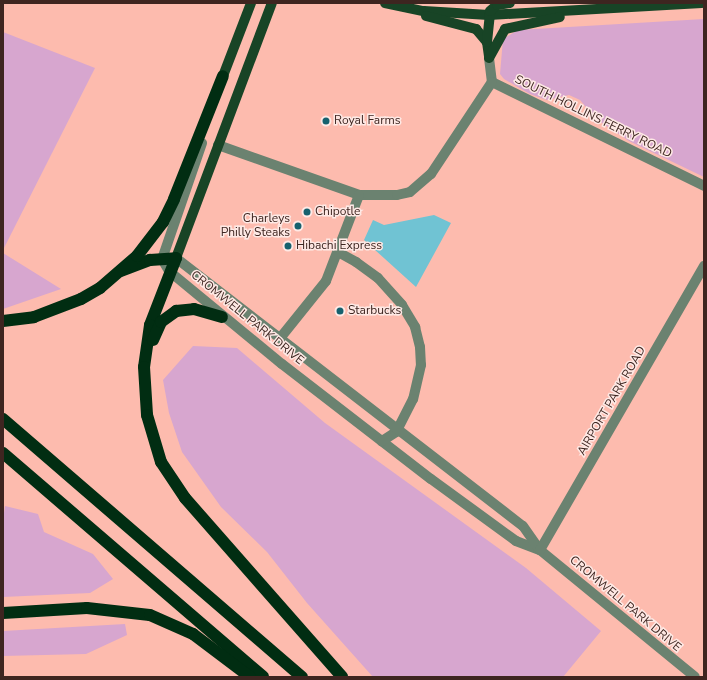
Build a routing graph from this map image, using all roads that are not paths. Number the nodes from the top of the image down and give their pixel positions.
1 (244, 3) edge
2 (251, 3) edge
3 (272, 3) edge
4 (386, 3) edge
5 (510, 3) edge
6 (702, 3) edge
7 (596, 10) junction
8 (489, 15) junction
9 (244, 22) junction
10 (487, 42) junction
11 (489, 58) junction
12 (223, 76) junction
13 (492, 82) junction
14 (218, 145) junction
15 (704, 186) edge
16 (359, 195) junction
17 (338, 252) junction
18 (176, 258) junction
19 (162, 259) junction
20 (704, 266) edge
21 (121, 271) junction
22 (169, 271) junction
23 (222, 317) junction
24 (3, 321) edge
25 (281, 336) junction
26 (144, 367) junction
27 (3, 419) edge
28 (397, 430) junction
29 (382, 441) junction
30 (3, 453) edge
31 (540, 550) junction
32 (3, 613) edge
33 (250, 677) edge
34 (262, 677) edge
35 (302, 677) edge
36 (342, 677) edge
37 (695, 677) edge

1 - 9 main road
2 - 9 main road
3 - 14 main road
4 - 8 main road
4 - 10 main road
5 - 8 main road
6 - 7 main road
7 - 8 main road
7 - 11 main road
8 - 10 main road
9 - 12 main road
10 - 11 main road
11 - 13 street
12 - 19 street
12 - 21 highway
13 - 15 street, SOUTH HOLLINS FERRY ROAD
13 - 16 street
14 - 16 street
14 - 18 main road
16 - 17 street
17 - 25 street
17 - 28 street
18 - 19 highway
18 - 22 highway
18 - 25 street, CROMWELL PARK DRIVE
19 - 21 highway
19 - 22 street, CROMWELL PARK DRIVE
20 - 31 street, AIRPORT PARK ROAD
21 - 24 highway
22 - 23 street, CROMWELL PARK DRIVE
22 - 26 highway
23 - 26 highway
23 - 29 street, CROMWELL PARK DRIVE
25 - 28 street, CROMWELL PARK DRIVE
26 - 36 highway
27 - 35 highway
28 - 29 street
28 - 31 street, CROMWELL PARK DRIVE
29 - 31 street, CROMWELL PARK DRIVE
30 - 34 highway
31 - 37 street, CROMWELL PARK DRIVE
32 - 33 highway

